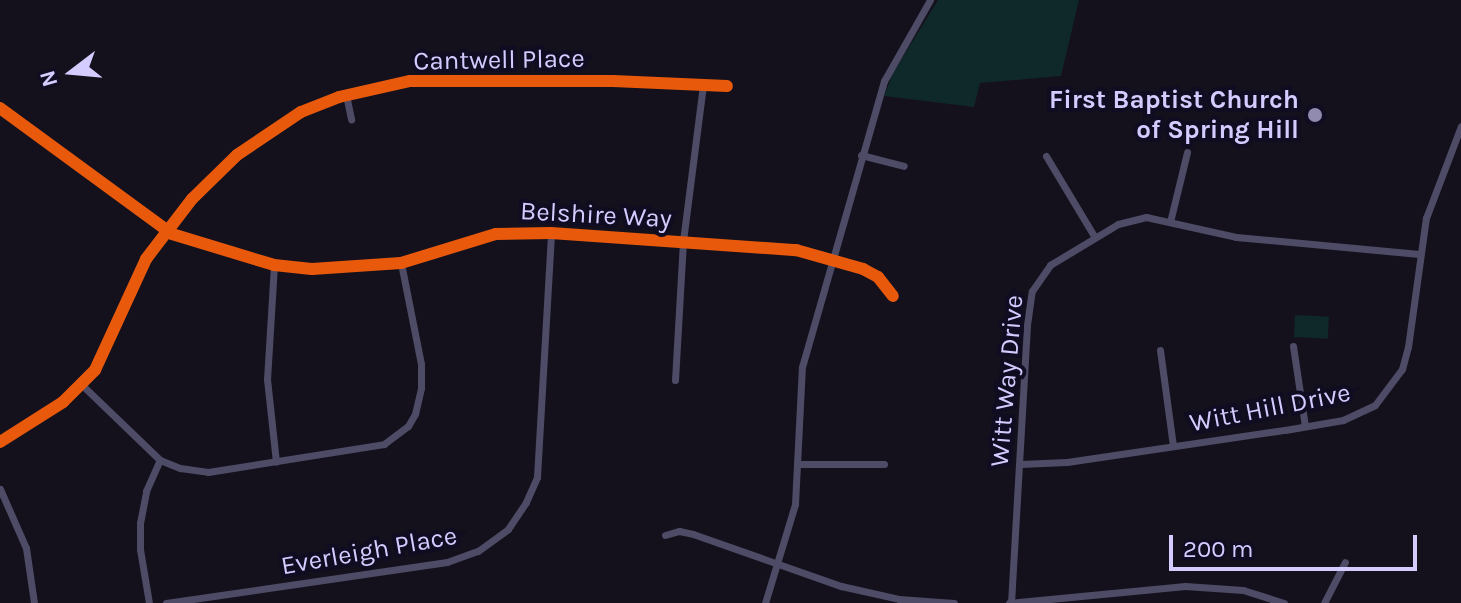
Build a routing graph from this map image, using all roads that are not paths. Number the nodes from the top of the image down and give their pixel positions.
1 (930, 0) edge
2 (703, 85) junction
3 (727, 86) dead end
4 (346, 95) junction
5 (0, 108) edge
6 (0, 118) edge
7 (351, 119) dead end
8 (18, 120) junction
9 (1461, 126) edge
10 (1187, 152) dead end
11 (861, 155) junction
12 (1046, 156) dead end
13 (904, 166) dead end
14 (1170, 222) junction
15 (166, 230) junction
16 (551, 233) junction
17 (1094, 236) junction
18 (683, 241) junction
19 (1419, 254) junction
20 (834, 258) junction
21 (401, 263) junction
22 (274, 265) junction
23 (893, 296) dead end
24 (1293, 346) dead end
25 (1160, 350) dead end
26 (675, 380) dead end
27 (82, 385) junction
28 (1305, 426) junction
29 (0, 442) edge
30 (1173, 446) junction
31 (160, 460) junction
32 (276, 462) junction
33 (797, 464) junction
34 (884, 464) dead end
35 (1020, 464) junction
36 (0, 489) edge
37 (665, 535) dead end
38 (1345, 562) dead end
39 (778, 566) junction
40 (898, 601) edge
41 (34, 603) edge
42 (149, 603) edge
43 (166, 603) edge
44 (765, 603) edge
45 (954, 603) edge
46 (1010, 603) edge
47 (1284, 603) edge
48 (1324, 603) edge

1 - 11 street
2 - 3 street, Cantwell Place
2 - 4 street, Cantwell Place
2 - 18 street
4 - 7 street
4 - 15 street, Cantwell Place
5 - 8 street, Belshire Way
6 - 8 street
8 - 15 street, Belshire Way
9 - 19 street, Witt Hill Drive
10 - 14 street
11 - 13 street
11 - 20 street
12 - 17 street
14 - 17 street, Witt Way Drive
14 - 19 street, Witt Way Drive
15 - 22 street, Belshire Way
15 - 27 street, Cantwell Place
16 - 18 street, Belshire Way
16 - 21 street, Belshire Way
16 - 43 street, Everleigh Place
17 - 35 street, Witt Way Drive
18 - 20 street, Belshire Way
18 - 26 street
19 - 28 street, Witt Hill Drive
20 - 23 street, Belshire Way
20 - 33 street
21 - 22 street, Belshire Way
21 - 32 street
22 - 32 street
24 - 28 street
25 - 30 street
27 - 29 street, Cantwell Place
27 - 31 street
28 - 30 street, Witt Hill Drive
30 - 35 street, Witt Hill Drive
31 - 32 street
31 - 42 street
33 - 34 street
33 - 39 street
35 - 46 street, Witt Way Drive
36 - 41 street
37 - 39 street
38 - 48 street
39 - 40 street
39 - 44 street
40 - 45 street
46 - 47 street

